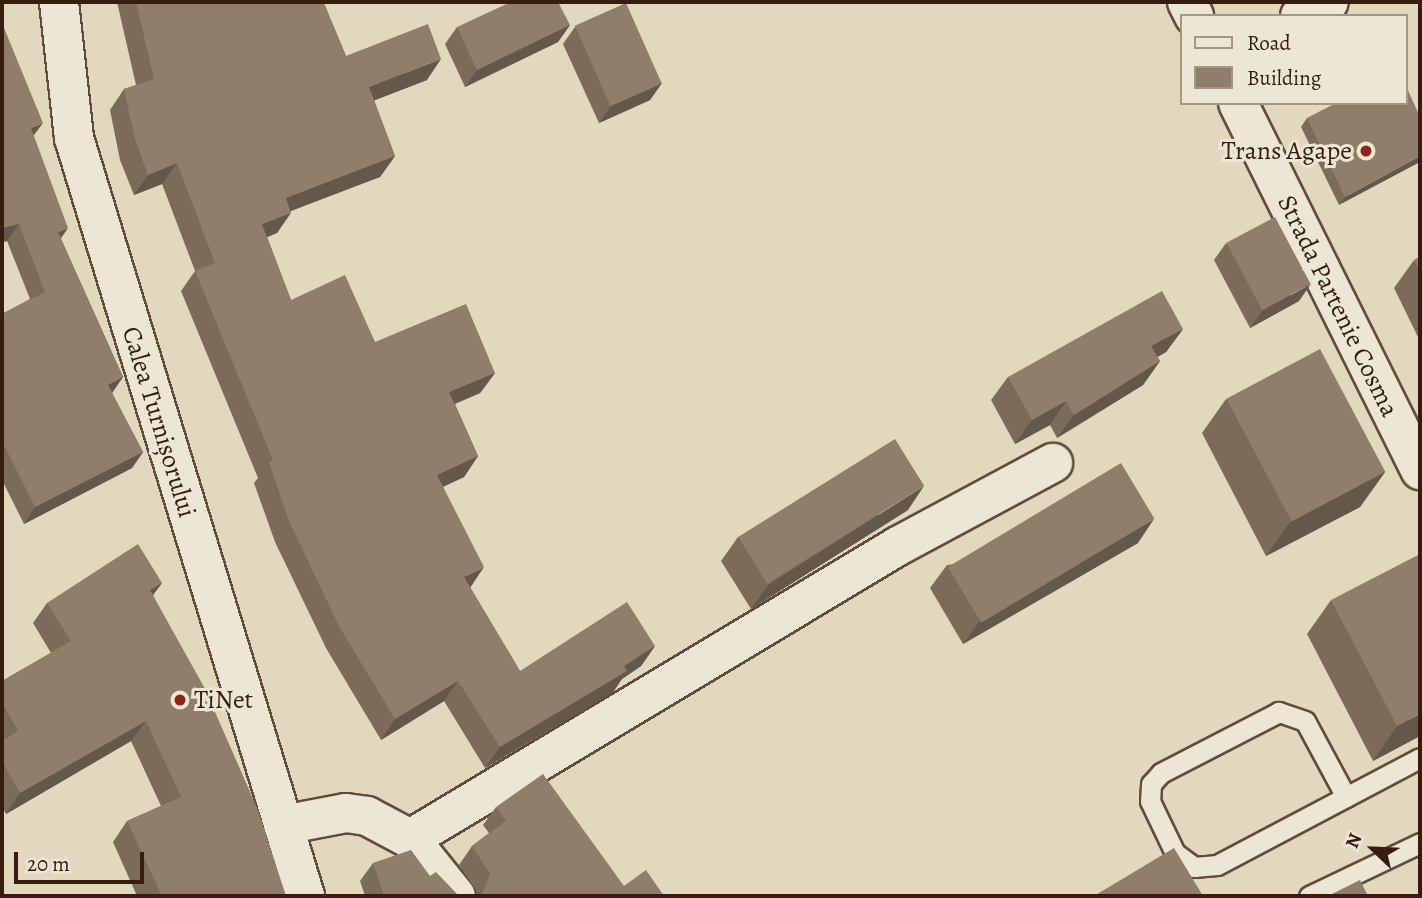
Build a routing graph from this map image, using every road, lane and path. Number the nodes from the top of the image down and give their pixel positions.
1 (1329, 2) edge
2 (62, 6) edge
3 (1304, 14) edge
4 (1239, 105) edge
5 (1053, 463) dead end
6 (1420, 470) edge
7 (1420, 758) edge
8 (1346, 797) junction
9 (284, 825) junction
10 (410, 839) junction
11 (1420, 845) edge
12 (1346, 877) junction
13 (305, 896) edge
14 (456, 896) edge
15 (1309, 896) edge
16 (1356, 896) edge

1 - 3 street
2 - 9 street, Calea Turnișorului
4 - 6 street, Strada Partenie Cosma
5 - 10 street
7 - 8 lane
8 - 8 lane
9 - 10 street
9 - 13 street, Calea Turnișorului
10 - 14 street
11 - 12 lane
12 - 15 lane
12 - 16 lane

